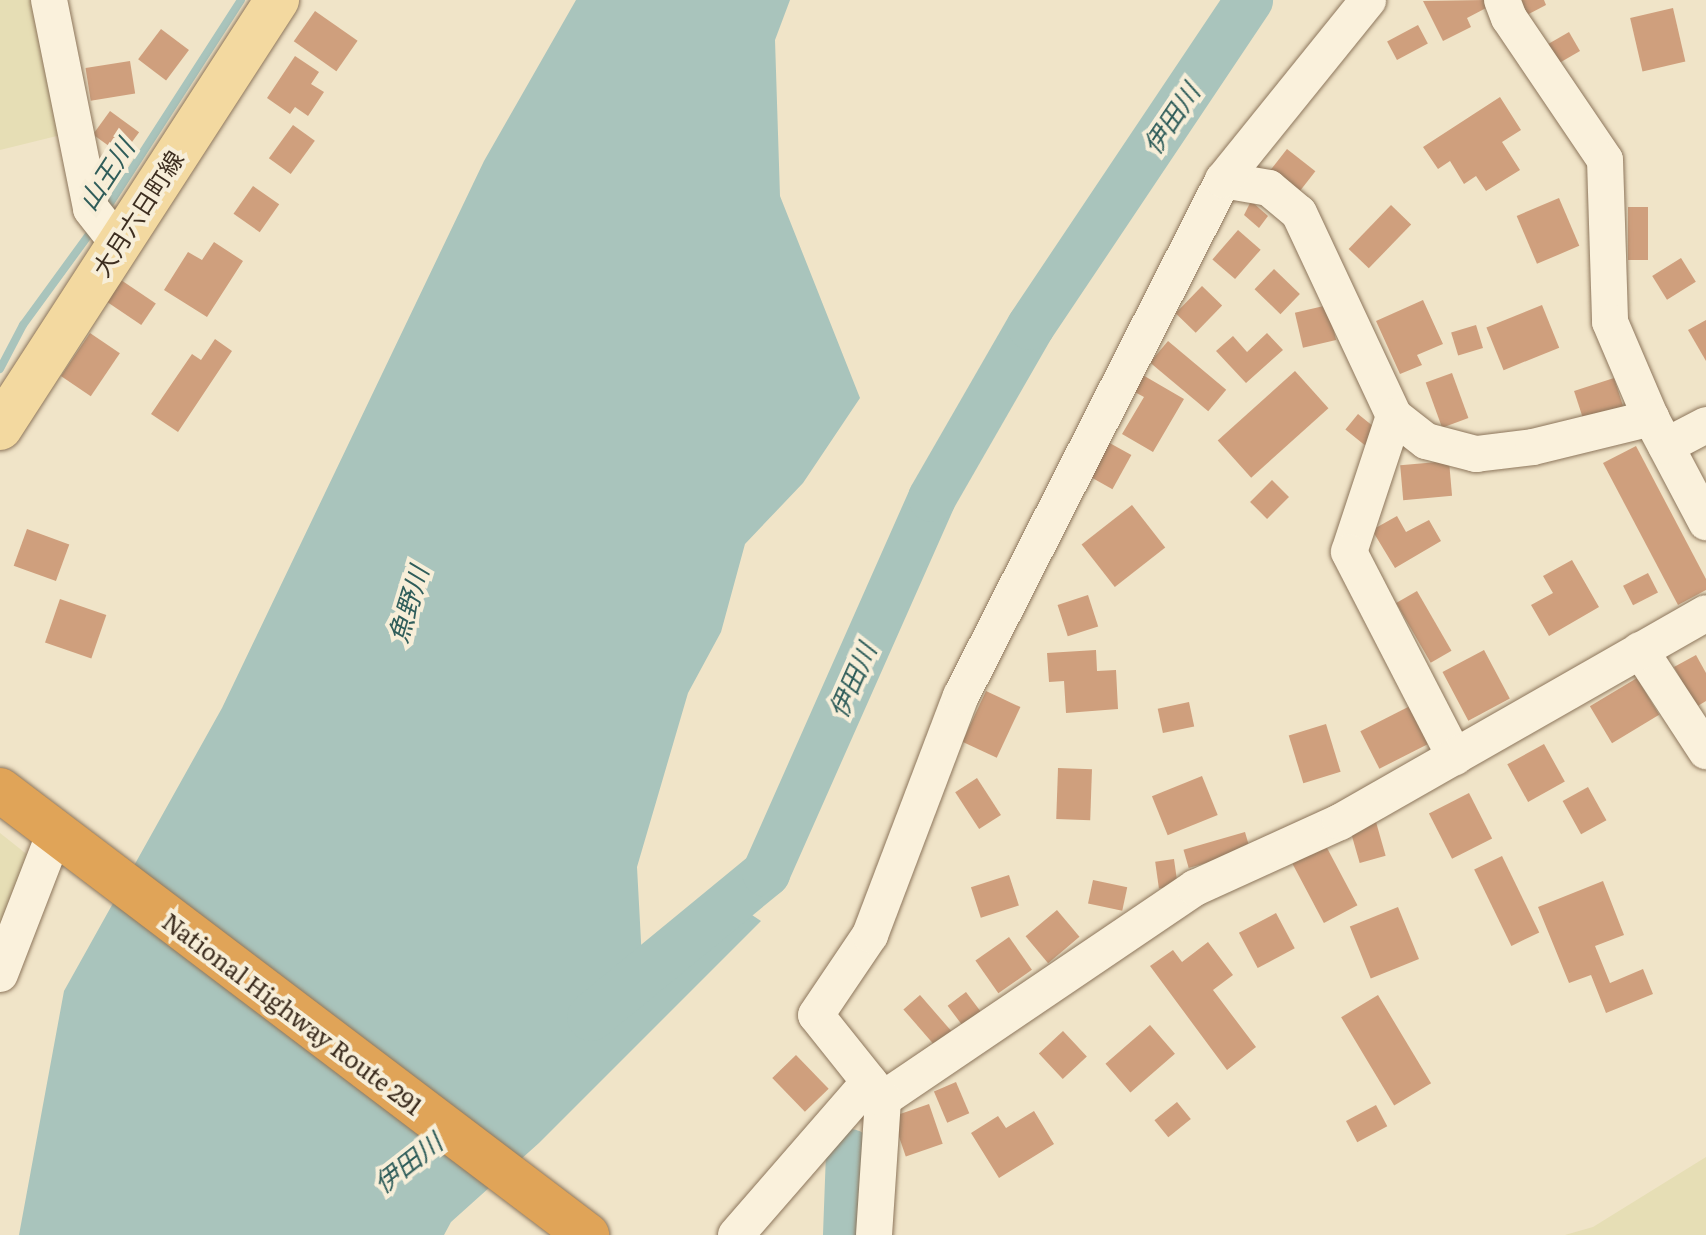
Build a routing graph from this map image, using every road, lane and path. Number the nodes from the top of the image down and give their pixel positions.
1 (49, 0) edge
2 (277, 0) edge
3 (1368, 0) edge
4 (1502, 0) edge
5 (1223, 180) junction
6 (117, 242) junction
7 (1394, 416) junction
8 (1706, 425) edge
9 (0, 428) edge
10 (1659, 432) junction
11 (1706, 522) edge
12 (1706, 613) edge
13 (1640, 650) junction
14 (1706, 751) edge
15 (1455, 757) junction
16 (0, 790) edge
17 (61, 837) junction
18 (0, 974) edge
19 (876, 1090) junction
20 (585, 1234) edge
21 (736, 1235) edge
22 (874, 1235) edge

1 - 6 street
2 - 6 main road, 大月六日町線
3 - 5 street
4 - 10 street
5 - 7 street
5 - 19 street
6 - 9 main road, 大月六日町線
7 - 10 street
7 - 15 street
8 - 10 street
10 - 11 street
12 - 13 street
13 - 14 street
13 - 15 street
15 - 19 street
16 - 17 highway, National Highway Route 291
17 - 18 street
17 - 20 highway, National Highway Route 291
19 - 21 street
19 - 22 street

